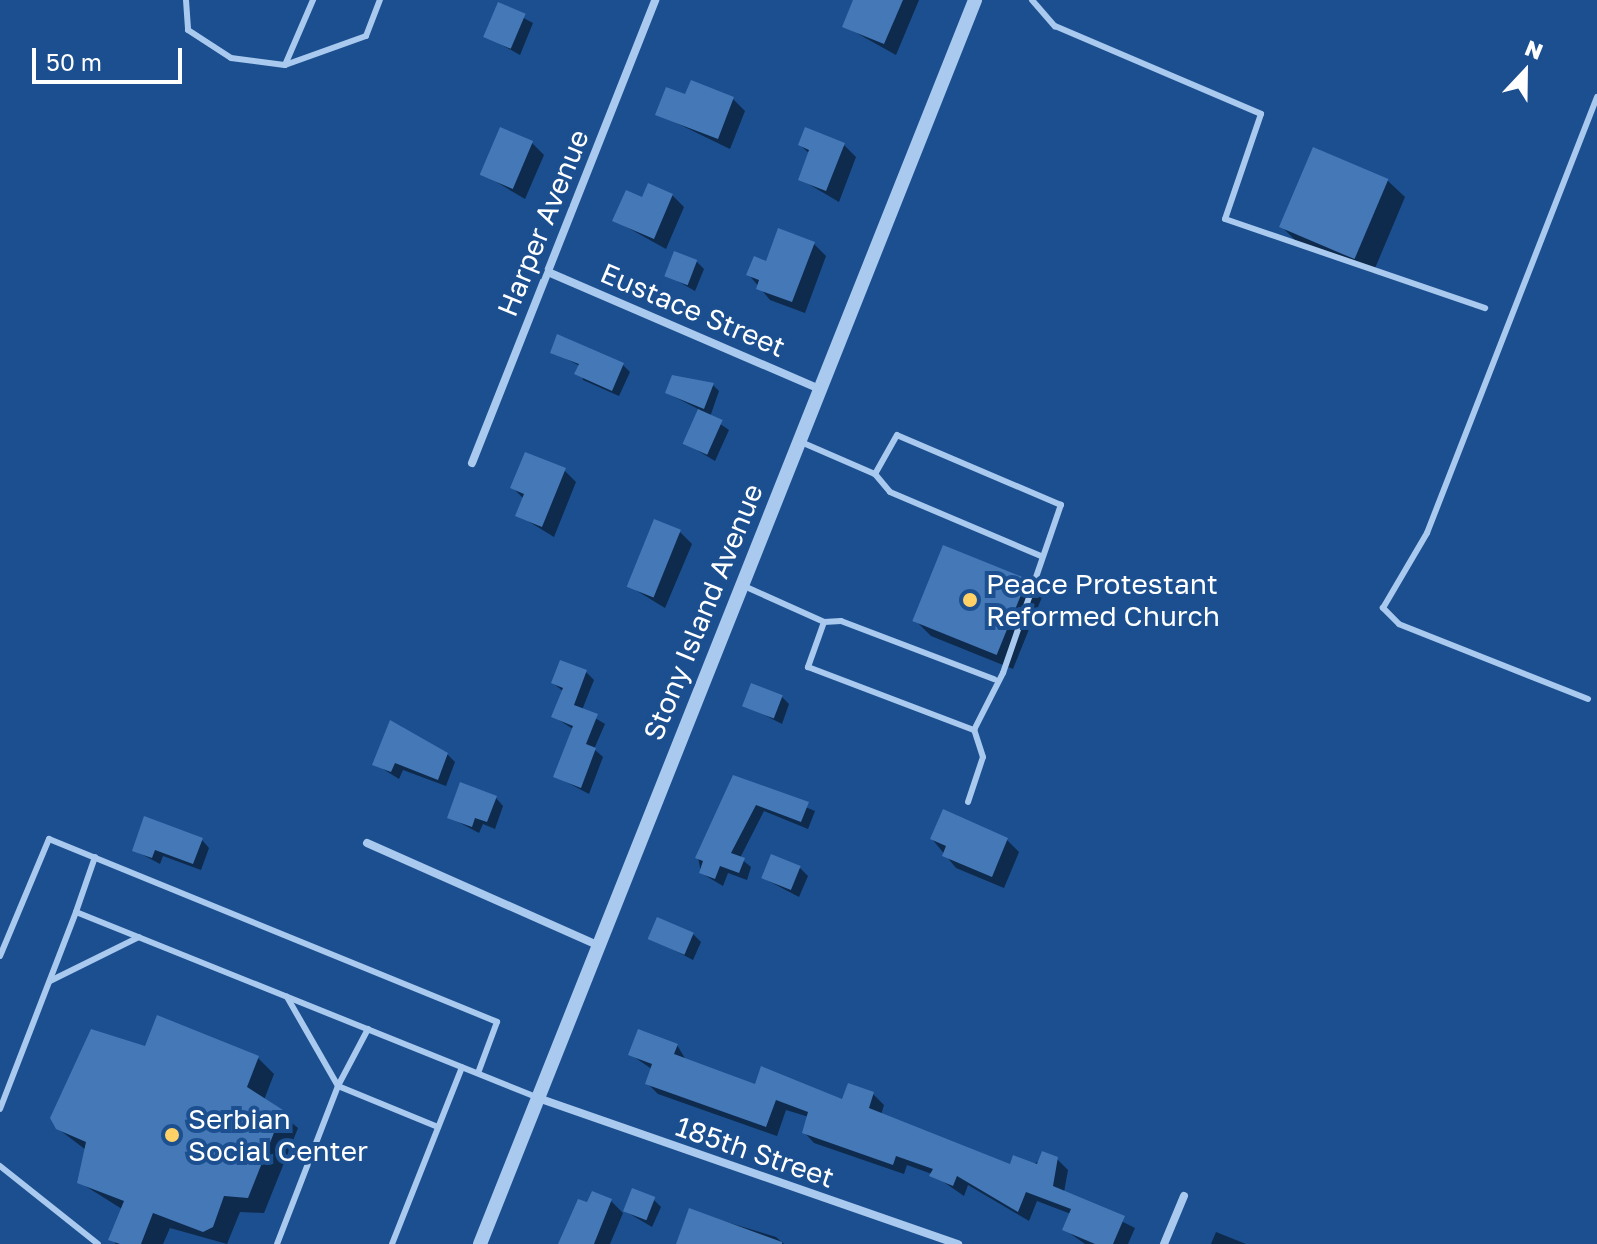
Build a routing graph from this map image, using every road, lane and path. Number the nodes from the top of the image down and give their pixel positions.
1 (186, 0) edge
2 (313, 0) edge
3 (380, 0) edge
4 (655, 0) edge
5 (975, 0) edge
6 (1034, 1) edge
7 (285, 65) junction
8 (1597, 97) edge
9 (548, 272) junction
10 (1485, 308) dead end
11 (820, 389) junction
12 (799, 441) junction
13 (472, 463) dead end
14 (875, 474) junction
15 (1041, 556) junction
16 (742, 585) junction
17 (824, 622) junction
18 (994, 679) junction
19 (1588, 699) dead end
20 (974, 730) junction
21 (968, 802) dead end
22 (367, 843) dead end
23 (95, 857) junction
24 (76, 912) junction
25 (139, 937) junction
26 (599, 946) junction
27 (0, 956) edge
28 (50, 981) junction
29 (287, 997) junction
30 (368, 1029) junction
31 (462, 1067) junction
32 (478, 1073) junction
33 (338, 1086) junction
34 (538, 1098) junction
35 (0, 1109) edge
36 (438, 1127) junction
37 (0, 1166) edge
38 (1184, 1196) dead end
39 (98, 1244) edge
40 (277, 1244) edge
41 (392, 1244) edge
42 (480, 1244) edge
43 (958, 1244) edge
44 (1164, 1244) edge

1 - 7 lane
2 - 7 lane
3 - 7 lane
4 - 9 street, Harper Avenue
5 - 11 street, Stony Island Avenue
6 - 10 lane
8 - 19 lane
9 - 11 street, Eustace Street
9 - 13 street, Harper Avenue
11 - 12 street, Stony Island Avenue
12 - 14 lane
12 - 16 street, Stony Island Avenue
14 - 15 lane
14 - 15 lane
15 - 18 lane
16 - 17 lane
16 - 26 street, Stony Island Avenue
17 - 18 lane
17 - 20 lane
18 - 20 lane
20 - 21 lane
22 - 26 street
23 - 24 lane
23 - 27 lane
23 - 32 lane
24 - 25 lane
24 - 28 lane
25 - 28 lane
25 - 29 lane
26 - 34 street, Stony Island Avenue
28 - 35 lane
29 - 30 lane
29 - 33 lane
30 - 31 lane
30 - 33 lane
31 - 32 lane
31 - 36 lane
32 - 34 lane
33 - 36 lane
33 - 40 lane
34 - 42 street, Stony Island Avenue
34 - 43 street, 185th Street
36 - 41 lane
37 - 39 lane
38 - 44 street

